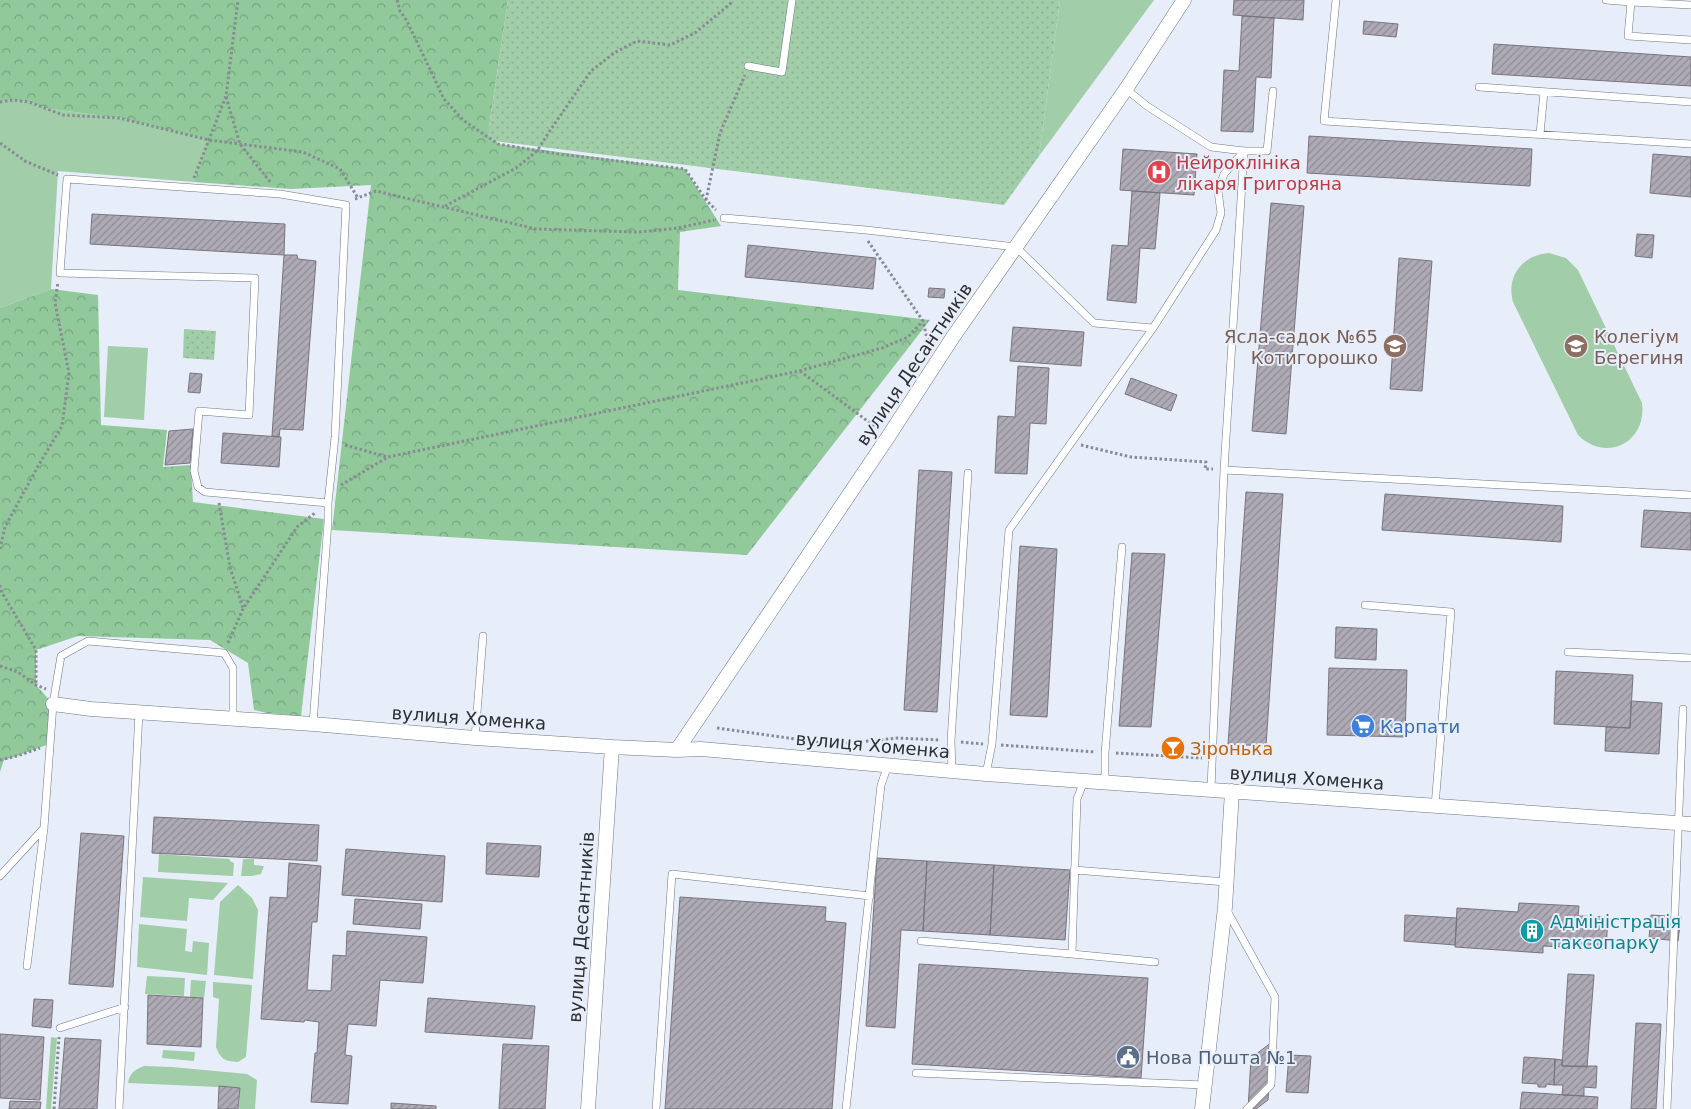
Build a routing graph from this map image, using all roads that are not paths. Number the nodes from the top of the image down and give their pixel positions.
1 (792, 0) edge
2 (1184, 0) edge
3 (1336, 0) edge
4 (1606, 0) edge
5 (1631, 1) edge
6 (1691, 5) edge
7 (1691, 40) edge
8 (748, 66) road end
9 (1479, 87) dead end
10 (1126, 89) junction
11 (1273, 91) dead end
12 (1544, 92) junction
13 (1691, 102) edge
14 (1540, 134) junction
15 (1691, 144) edge
16 (1244, 151) junction
17 (724, 218) road end
18 (1016, 247) junction
19 (1153, 328) junction
20 (1224, 470) junction
21 (968, 473) dead end
22 (1691, 494) edge
23 (328, 503) junction
24 (1122, 547) dead end
25 (1365, 605) dead end
26 (483, 636) dead end
27 (1568, 652) dead end
28 (1691, 658) edge
29 (54, 699) junction
30 (1683, 709) dead end
31 (139, 712) junction
32 (233, 720) junction
33 (313, 724) junction
34 (475, 738) junction
35 (612, 747) junction
36 (676, 750) junction
37 (888, 764) junction
38 (952, 770) junction
39 (986, 774) junction
40 (1084, 780) junction
41 (1105, 781) junction
42 (1211, 790) junction
43 (1232, 791) junction
44 (1435, 807) junction
45 (1685, 824) edge
46 (44, 828) junction
47 (1074, 870) junction
48 (0, 876) edge
49 (1226, 882) junction
50 (870, 896) junction
51 (1225, 907) junction
52 (922, 941) dead end
53 (1072, 954) junction
54 (1155, 962) dead end
55 (27, 966) dead end
56 (125, 1007) junction
57 (60, 1028) road end
58 (916, 1073) dead end
59 (1204, 1085) junction
60 (119, 1109) edge
61 (588, 1109) edge
62 (656, 1109) edge
63 (846, 1109) edge
64 (1202, 1109) edge
65 (1247, 1109) edge
66 (1667, 1109) edge

1 - 8 lane
2 - 10 street, вулиця Десантників
3 - 14 lane
4 - 5 lane
5 - 6 lane
5 - 7 lane
9 - 12 lane
10 - 16 lane
10 - 18 street, вулиця Десантників
11 - 16 lane
12 - 13 lane
12 - 14 lane
14 - 15 lane
16 - 19 lane
16 - 20 lane
17 - 18 lane
18 - 19 lane
18 - 36 street, вулиця Десантників
19 - 39 lane
20 - 22 lane
20 - 42 lane
21 - 38 lane
23 - 23 lane
23 - 33 lane
24 - 41 lane
25 - 44 lane
26 - 34 lane
27 - 28 lane
29 - 31 street, вулиця Хоменка
29 - 32 lane
29 - 46 lane
30 - 45 lane
31 - 32 street, вулиця Хоменка
31 - 56 lane
32 - 33 street, вулиця Хоменка
33 - 34 street, вулиця Хоменка
34 - 35 street, вулиця Хоменка
35 - 36 street, вулиця Хоменка
35 - 61 street, вулиця Десантників
36 - 37 street, вулиця Хоменка
37 - 38 street, вулиця Хоменка
37 - 50 lane
38 - 39 street, вулиця Хоменка
39 - 40 street, вулиця Хоменка
40 - 41 street, вулиця Хоменка
40 - 47 lane
41 - 42 street, вулиця Хоменка
42 - 43 street, вулиця Хоменка
43 - 44 street, вулиця Хоменка
43 - 49 street
44 - 45 street, вулиця Хоменка
45 - 66 lane
46 - 48 lane
46 - 55 lane
47 - 49 lane
47 - 53 lane
49 - 51 street
50 - 62 lane
50 - 63 lane
51 - 59 street
51 - 65 lane
52 - 53 lane
53 - 54 lane
56 - 57 lane
56 - 60 lane
58 - 59 lane
59 - 64 street

